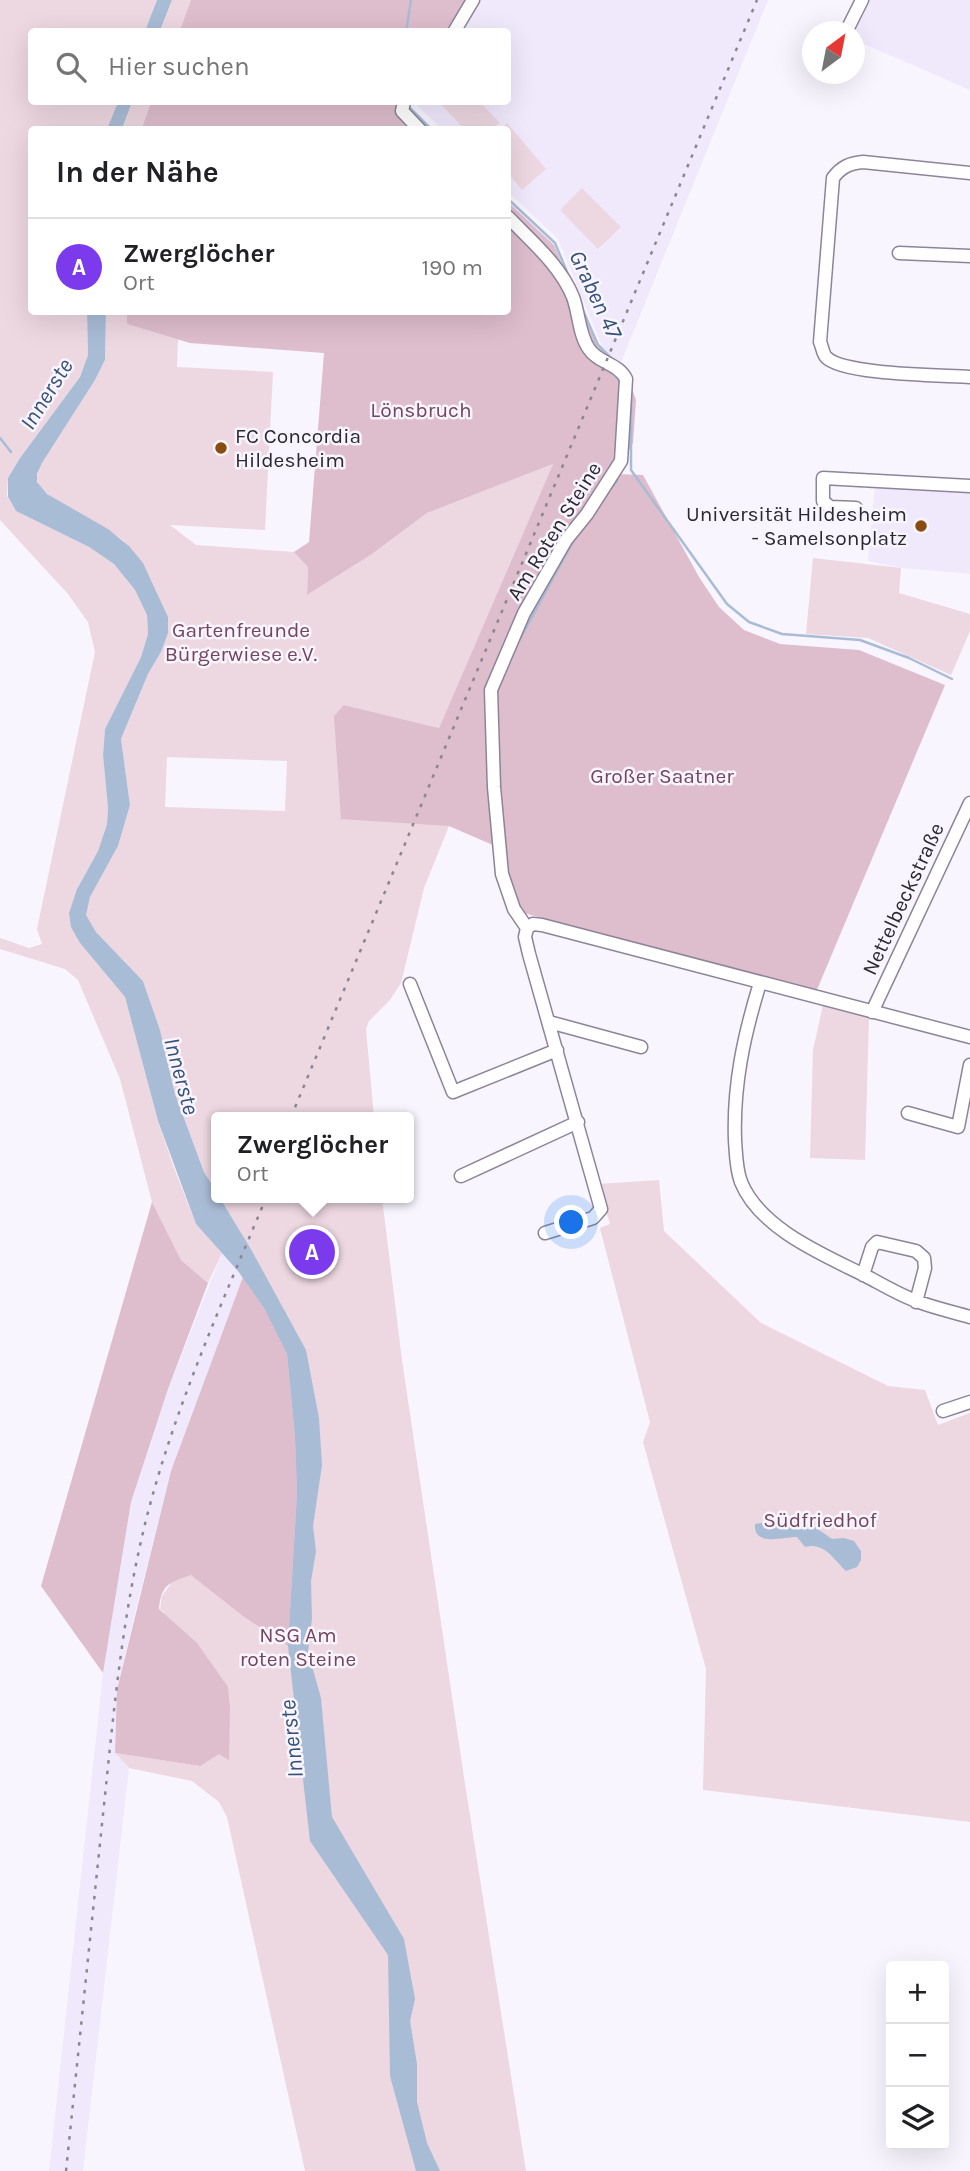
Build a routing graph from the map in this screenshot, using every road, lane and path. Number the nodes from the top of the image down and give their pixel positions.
1 (473, 0) edge
2 (862, 0) edge
3 (852, 21) edge
4 (456, 28) edge
5 (403, 106) edge
6 (417, 126) edge
7 (970, 173) edge
8 (511, 220) edge
9 (899, 253) dead end
10 (970, 256) edge
11 (970, 377) edge
12 (970, 486) edge
13 (856, 508) dead end
14 (970, 803) edge
15 (527, 928) junction
16 (760, 983) junction
17 (410, 984) dead end
18 (872, 1012) junction
19 (549, 1022) junction
20 (970, 1037) edge
21 (641, 1047) dead end
22 (557, 1050) junction
23 (970, 1065) edge
24 (908, 1113) dead end
25 (578, 1122) junction
26 (461, 1176) dead end
27 (545, 1233) dead end
28 (863, 1275) junction
29 (916, 1302) junction
30 (970, 1317) edge
31 (970, 1402) edge
32 (943, 1411) dead end

1 - 4 street
2 - 3 street
5 - 6 street
7 - 11 street
8 - 15 street, Am Roten Steine
9 - 10 street
12 - 13 street
14 - 18 street, Nettelbeckstraße
15 - 16 street
15 - 19 street, Am Roten Steine
16 - 18 street
16 - 28 street
17 - 22 street
18 - 20 street
19 - 21 street
19 - 22 street, Am Roten Steine
22 - 25 street, Am Roten Steine
23 - 24 street
25 - 26 street
25 - 27 street, Am Roten Steine
28 - 29 street
28 - 29 street
29 - 30 street
31 - 32 street

